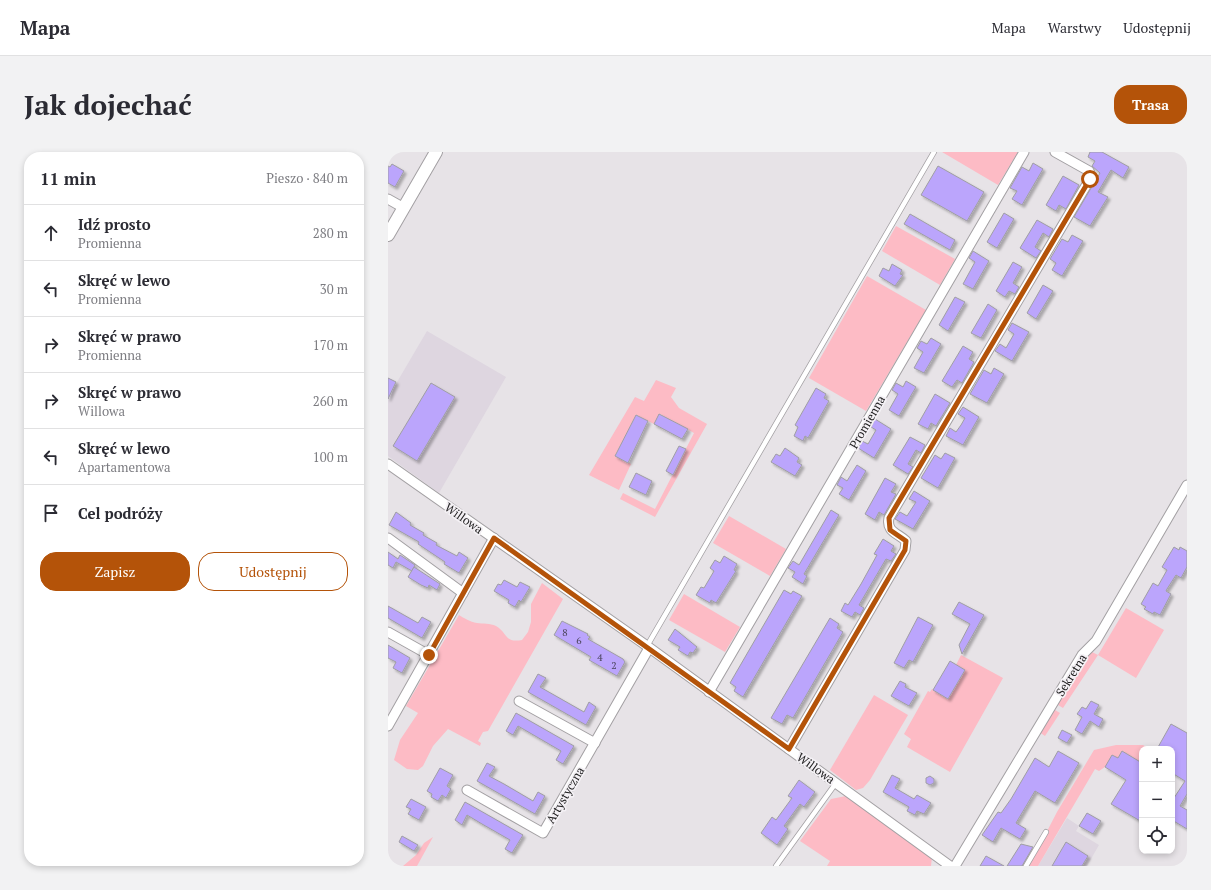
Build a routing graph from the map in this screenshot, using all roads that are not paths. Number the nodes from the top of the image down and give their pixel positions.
1 (436, 152) edge
2 (934, 152) edge
3 (1024, 152) edge
4 (1055, 152) edge
5 (388, 199) edge
6 (404, 208) junction
7 (388, 235) edge
8 (388, 464) edge
9 (1187, 485) edge
10 (388, 538) edge
11 (494, 538) junction
12 (463, 593) junction
13 (388, 632) edge
14 (648, 647) junction
15 (429, 655) junction
16 (709, 692) junction
17 (519, 701) dead end
18 (388, 726) edge
19 (595, 743) junction
20 (789, 749) junction
21 (836, 783) junction
22 (467, 790) dead end
23 (1046, 832) dead end
24 (938, 863) edge
25 (776, 866) edge
26 (950, 866) edge
27 (955, 866) edge
28 (1026, 866) edge

1 - 6 street
2 - 14 lane
3 - 16 street, Promienna
4 - 20 street
5 - 6 street
6 - 7 street
8 - 11 street, Willowa
9 - 27 street, Sekretna
10 - 12 street
11 - 12 street
11 - 14 street, Willowa
12 - 15 street
13 - 15 street
14 - 16 street, Willowa
14 - 19 street, Artystyczna
15 - 18 street
16 - 20 street, Willowa
17 - 19 street
19 - 22 street, Artystyczna
20 - 21 street, Willowa
21 - 24 street, Willowa
21 - 25 lane
23 - 28 lane
24 - 26 street, Willowa

